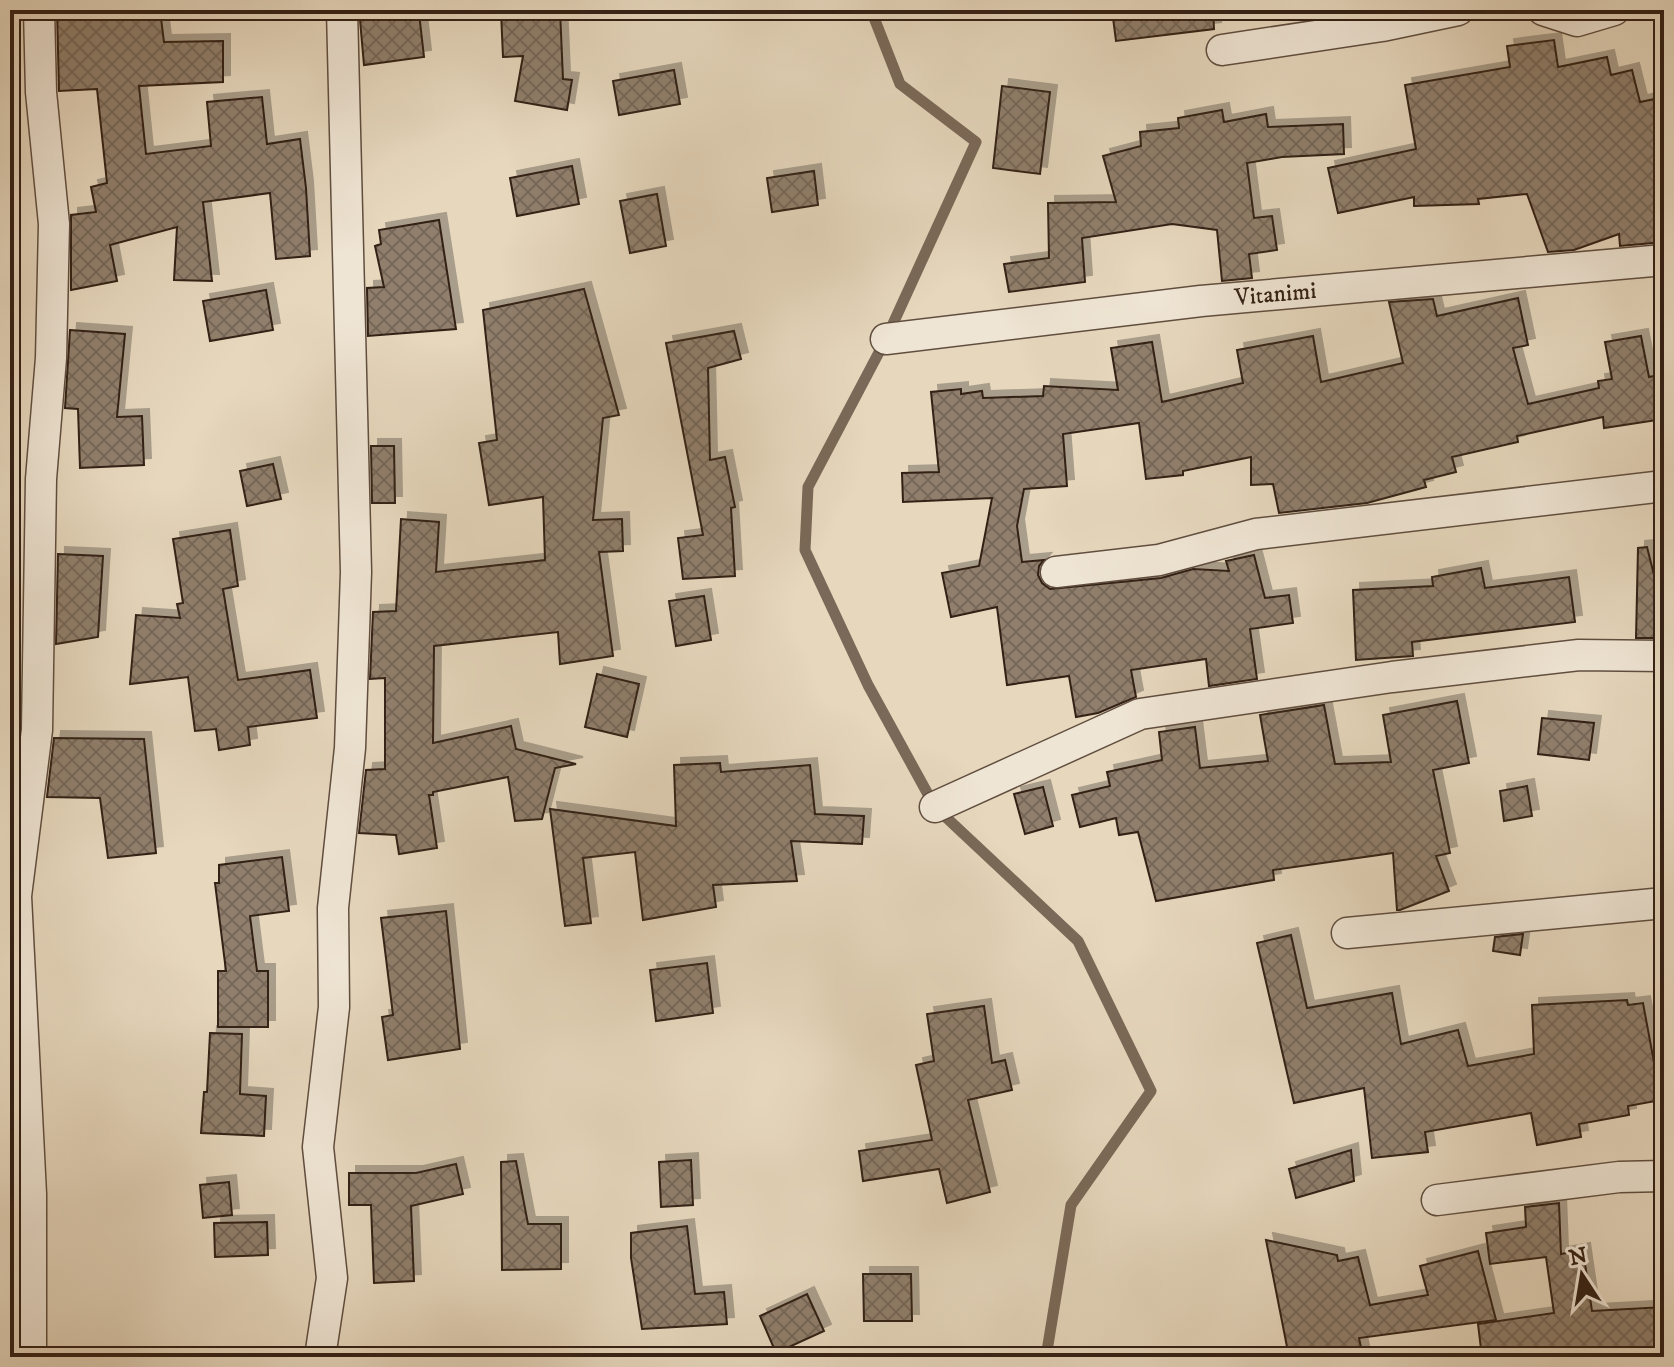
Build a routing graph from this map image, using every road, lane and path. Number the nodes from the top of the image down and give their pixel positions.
1 (39, 10) edge
2 (342, 10) edge
3 (1458, 10) edge
4 (1543, 10) edge
5 (1614, 10) edge
6 (1222, 50) dead end
7 (1664, 260) edge
8 (886, 339) dead end
9 (1664, 486) edge
10 (1056, 572) dead end
11 (1664, 656) edge
12 (935, 807) dead end
13 (1664, 903) edge
14 (1347, 933) dead end
15 (1664, 1176) edge
16 (1437, 1200) dead end
17 (31, 1357) edge
18 (320, 1357) edge

1 - 17 street
2 - 18 street
3 - 6 street
4 - 5 street
7 - 8 street, Vitanimi
9 - 10 street
11 - 12 street
13 - 14 street
15 - 16 street

